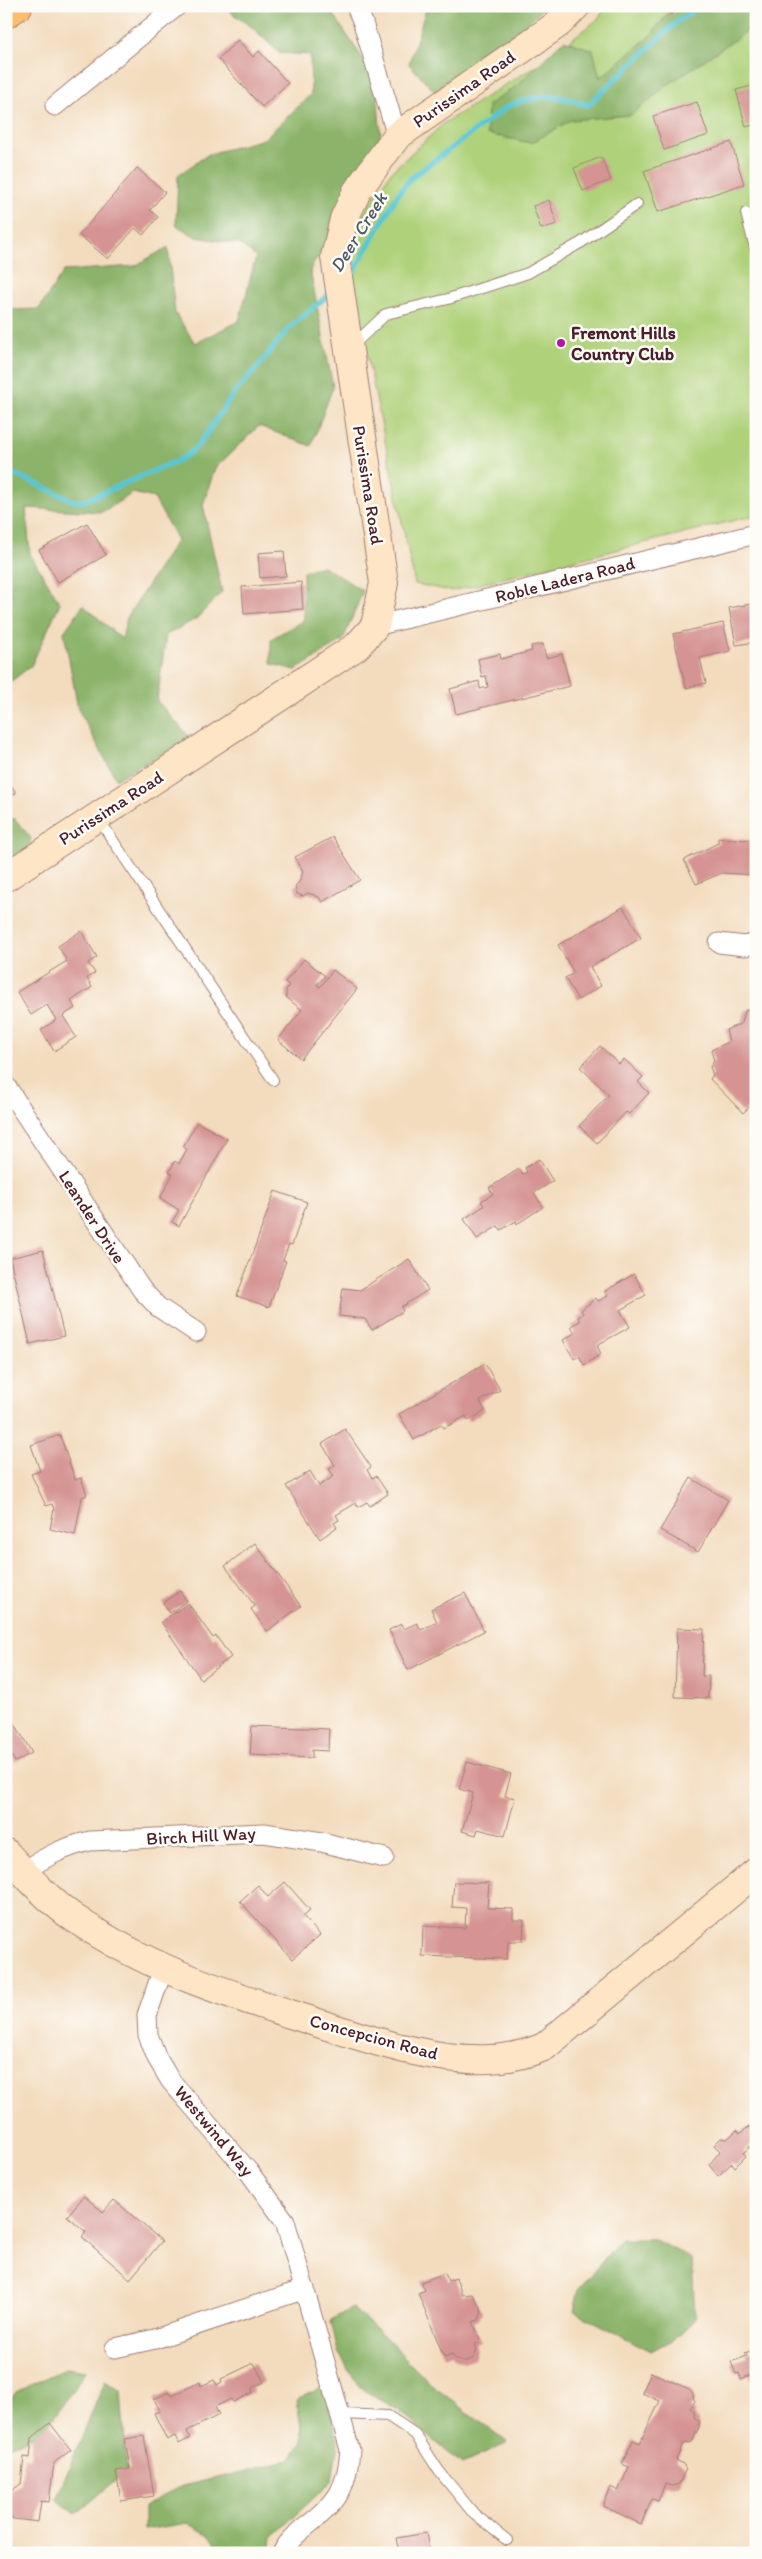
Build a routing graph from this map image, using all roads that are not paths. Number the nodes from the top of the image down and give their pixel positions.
1 (18, 6) edge
2 (177, 6) edge
3 (356, 6) edge
4 (576, 6) edge
5 (6, 14) edge
6 (55, 106) dead end
7 (397, 136) junction
8 (637, 204) dead end
9 (746, 213) dead end
10 (756, 252) edge
11 (347, 350) junction
12 (756, 534) edge
13 (375, 626) junction
14 (98, 817) junction
15 (6, 877) edge
16 (719, 942) dead end
17 (756, 943) edge
18 (273, 1080) dead end
19 (6, 1086) edge
20 (196, 1332) dead end
21 (384, 1858) dead end
22 (15, 1863) edge
23 (756, 1872) edge
24 (163, 1969) junction
25 (305, 2290) junction
26 (115, 2348) dead end
27 (341, 2414) junction
28 (507, 2540) dead end
29 (282, 2553) edge

1 - 5 highway
2 - 6 street
3 - 7 street
4 - 7 street, Purissima Road
7 - 11 street, Purissima Road
8 - 11 lane
9 - 10 lane
11 - 13 street, Purissima Road
12 - 13 street, Roble Ladera Road
13 - 14 street, Purissima Road
14 - 15 street, Purissima Road
14 - 18 lane
16 - 17 street
19 - 20 street, Leander Drive
21 - 22 street, Birch Hill Way
22 - 24 street, Concepcion Road
23 - 24 street, Concepcion Road
24 - 25 street, Westwind Way
25 - 26 street
25 - 27 street, Westwind Way
27 - 28 lane
27 - 29 street, Westwind Way

